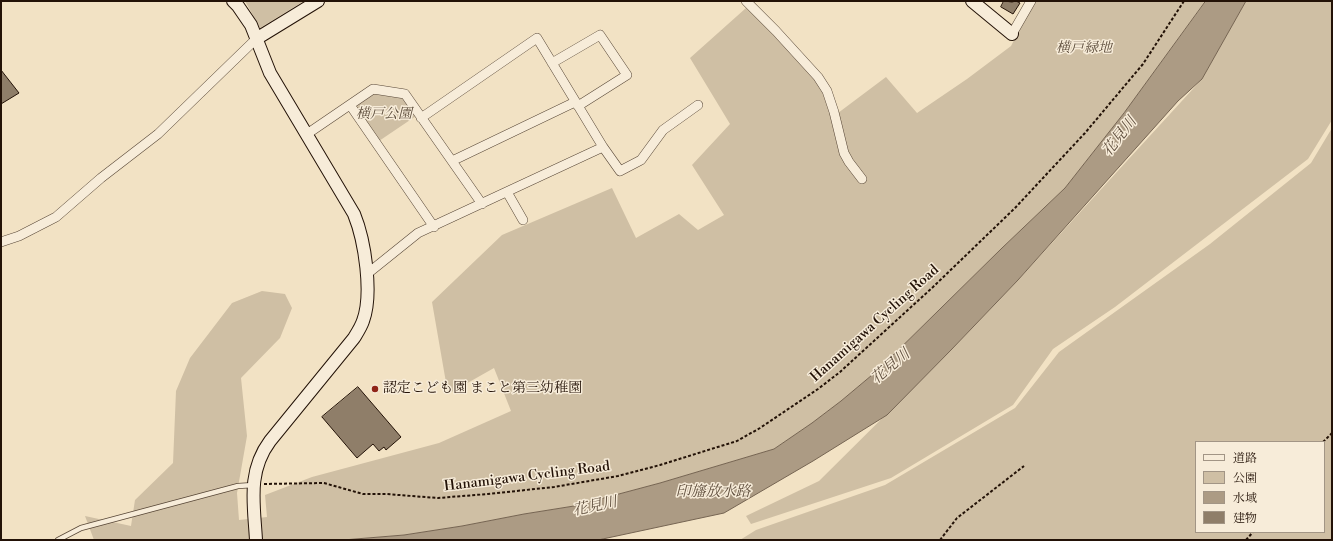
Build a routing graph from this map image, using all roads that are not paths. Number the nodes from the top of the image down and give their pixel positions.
1 (233, 1) edge
2 (318, 1) edge
3 (972, 1) edge
4 (751, 2) edge
5 (1029, 2) edge
6 (1012, 34) joint
7 (256, 39) junction
8 (552, 63) junction
9 (350, 104) junction
10 (576, 104) junction
11 (698, 105) dead end
12 (421, 118) junction
13 (307, 134) junction
14 (603, 147) junction
15 (452, 161) junction
16 (862, 179) dead end
17 (507, 192) junction
18 (482, 204) junction
19 (523, 220) dead end
20 (434, 227) junction
21 (1, 242) edge
22 (367, 274) junction
23 (256, 488) junction
24 (58, 540) edge
25 (256, 540) edge

1 - 7 street
2 - 7 street
3 - 6 street
4 - 16 street
5 - 6 street
7 - 13 street
7 - 21 street
8 - 10 street
8 - 10 street
8 - 12 street
9 - 12 street
9 - 13 street
9 - 20 street
10 - 14 street
10 - 15 street
11 - 14 street
12 - 15 street
13 - 22 street
14 - 17 street
15 - 18 street
17 - 18 street
17 - 19 street
18 - 20 street
20 - 22 street
22 - 23 street
23 - 24 lane
23 - 25 street

